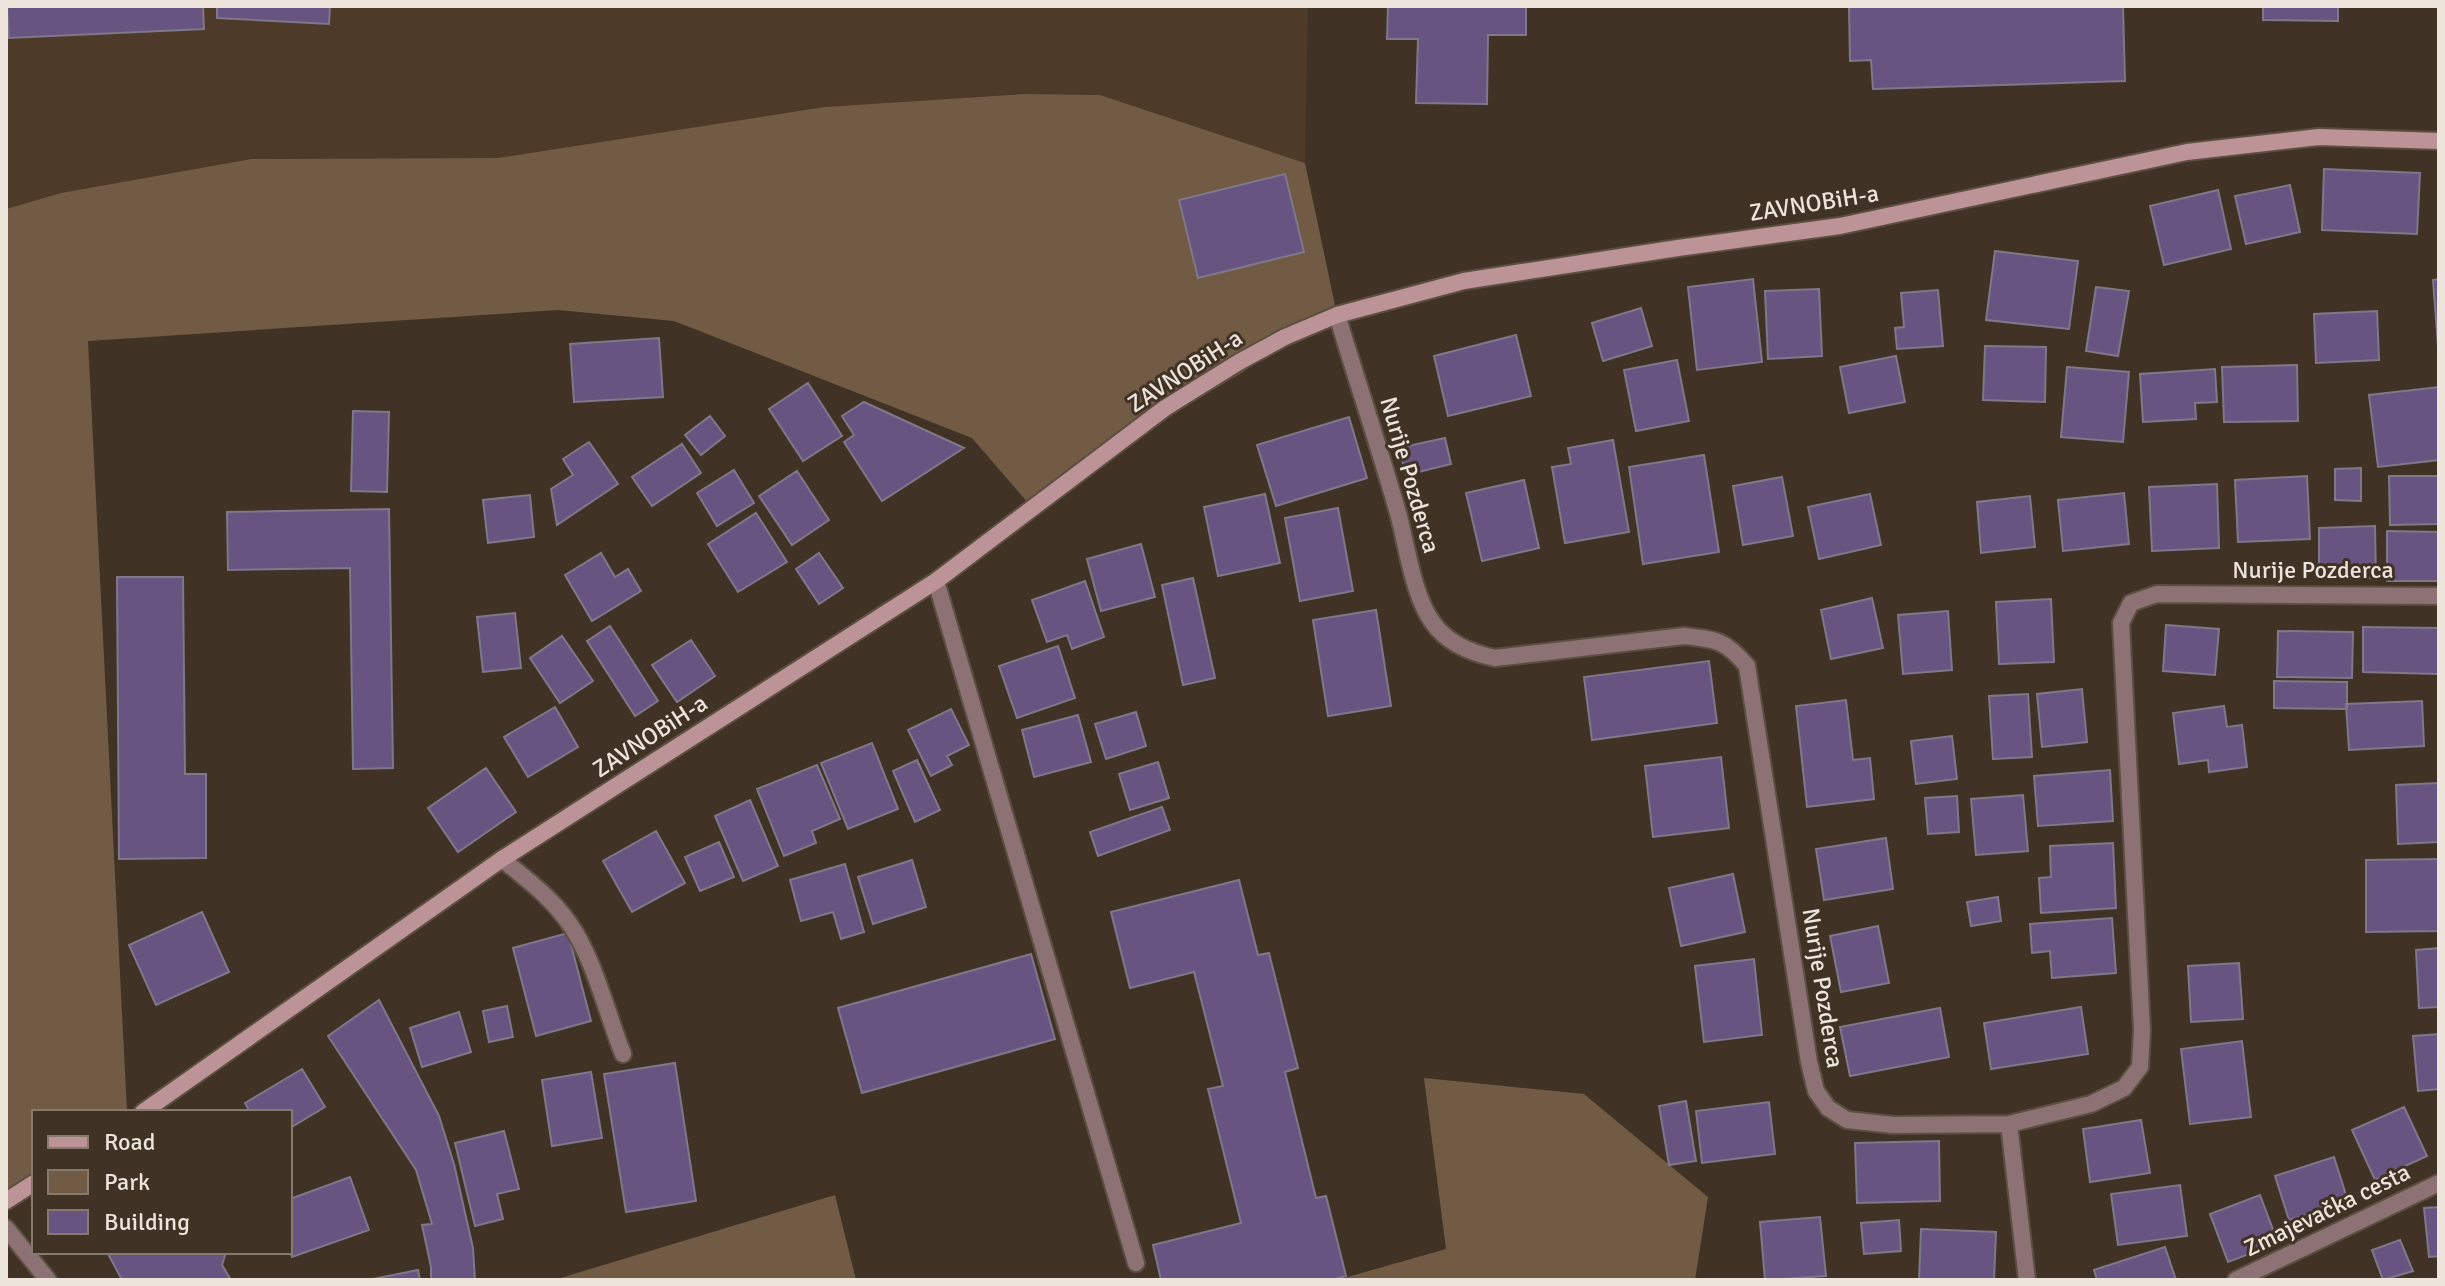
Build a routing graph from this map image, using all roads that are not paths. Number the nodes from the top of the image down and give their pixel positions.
1 (2439, 141) edge
2 (1337, 315) junction
3 (936, 581) junction
4 (2439, 596) edge
5 (502, 859) junction
6 (623, 1054) dead end
7 (146, 1110) edge
8 (2009, 1124) junction
9 (2439, 1183) edge
10 (32, 1184) edge
11 (6, 1201) edge
12 (6, 1228) edge
13 (1136, 1263) dead end
14 (48, 1280) edge
15 (2027, 1280) edge
16 (2236, 1280) edge

1 - 2 main road, ZAVNOBiH-a
2 - 3 main road, ZAVNOBiH-a
2 - 8 street, Nurije Pozderca
3 - 5 main road, ZAVNOBiH-a
3 - 13 street
4 - 8 street, Nurije Pozderca
5 - 6 street
5 - 7 main road, ZAVNOBiH-a
8 - 15 street
9 - 16 street, Zmajevačka cesta
10 - 11 main road
12 - 14 street

